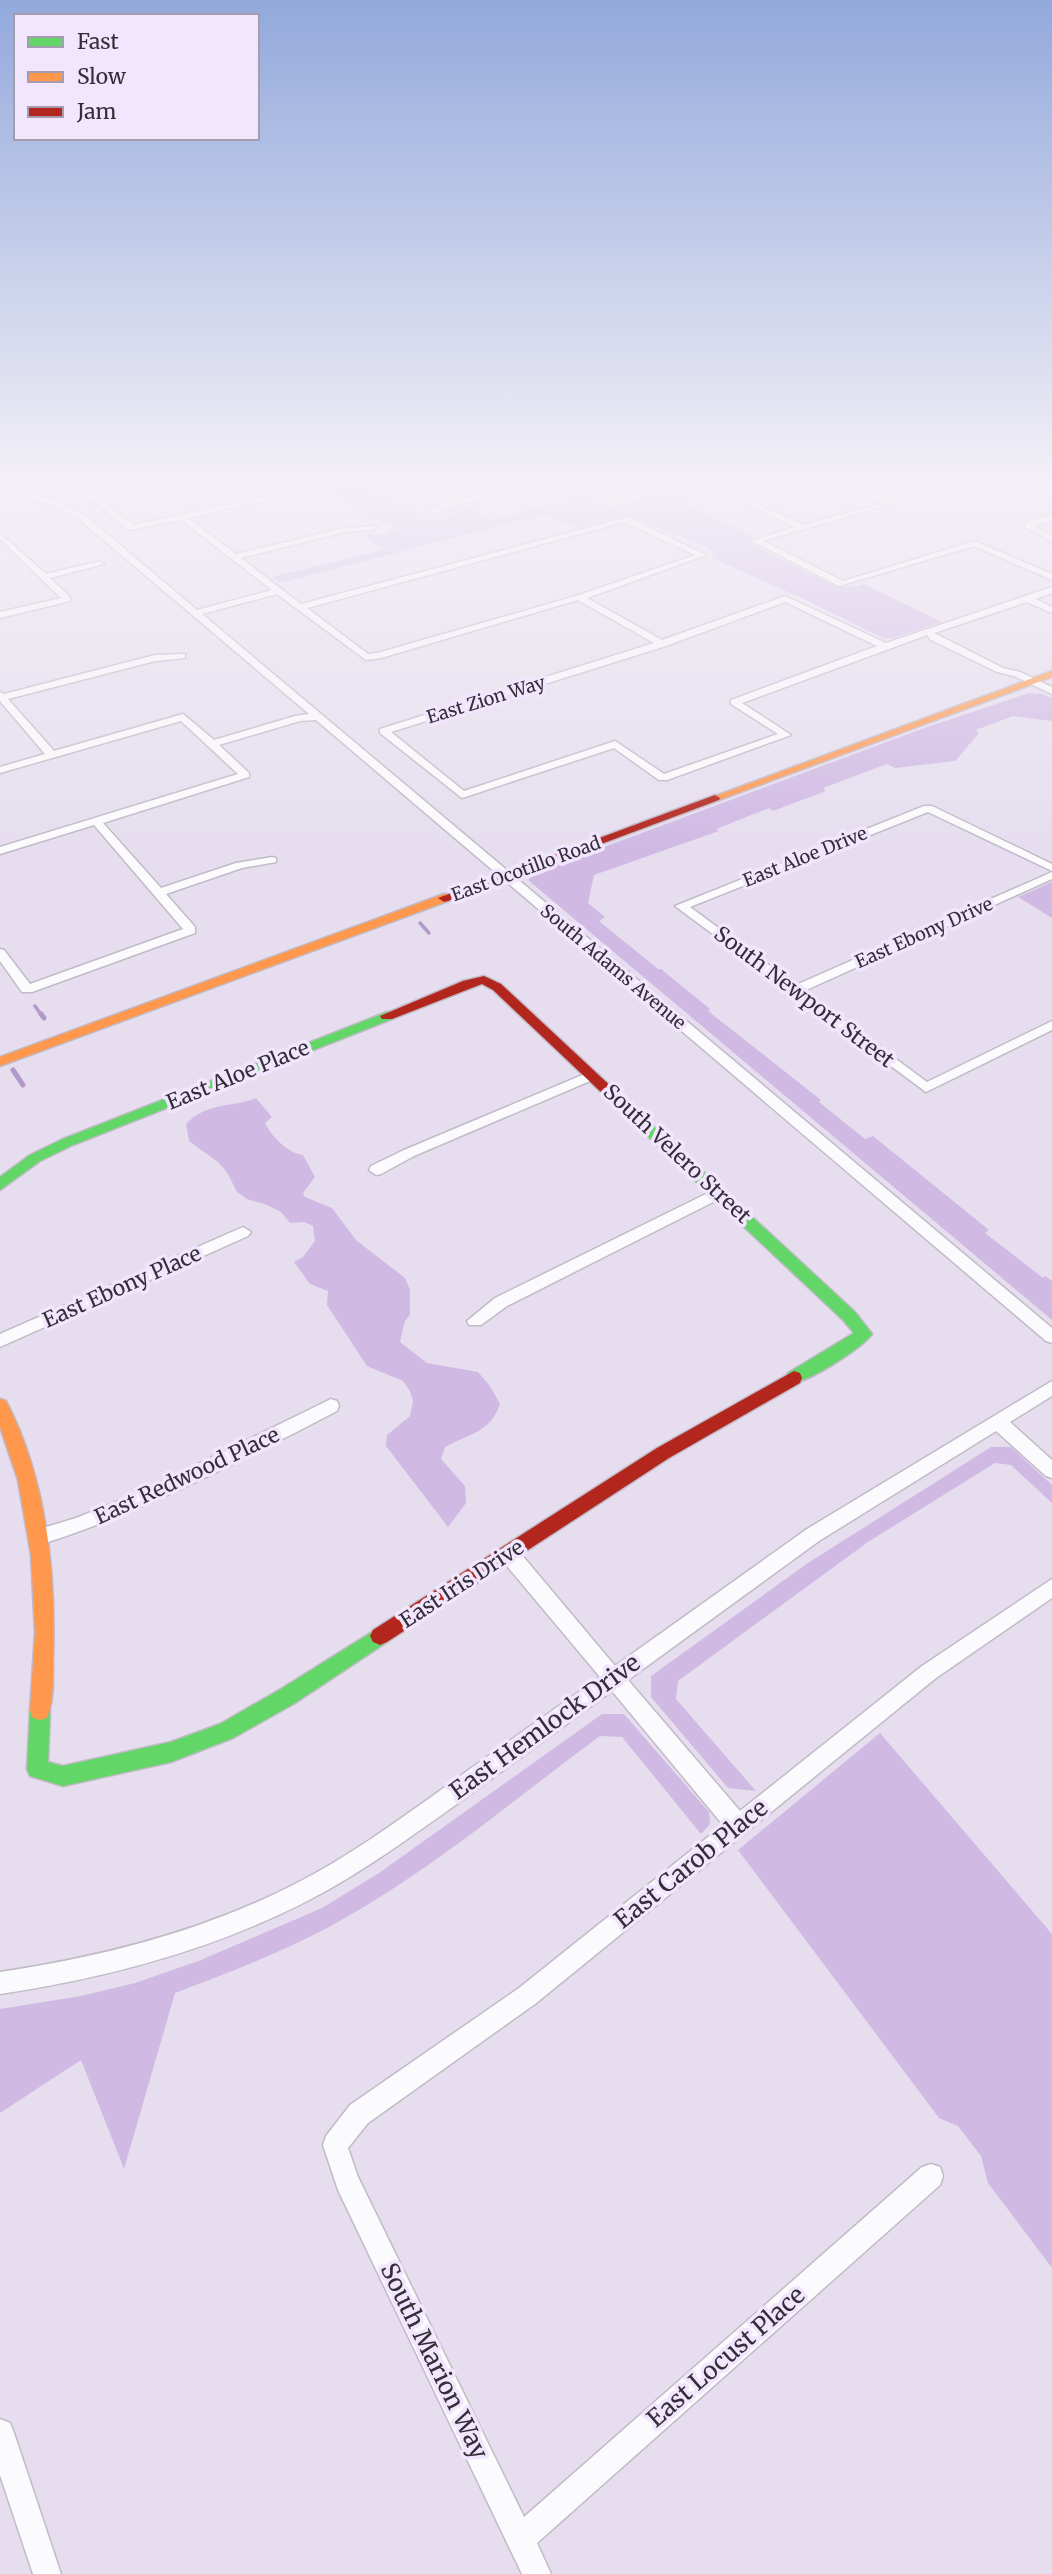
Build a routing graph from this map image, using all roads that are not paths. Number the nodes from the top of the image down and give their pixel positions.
1 (37, 606) edge
2 (185, 606) edge
3 (206, 606) edge
4 (302, 606) edge
5 (548, 606) edge
6 (596, 606) edge
7 (765, 606) edge
8 (800, 606) edge
9 (1002, 606) edge
10 (299, 607) joint
11 (190, 610) junction
12 (1052, 610) edge
13 (0, 615) edge
14 (1052, 617) edge
15 (928, 631) junction
16 (663, 643) junction
17 (885, 646) junction
18 (182, 656) dead end
19 (1052, 661) edge
20 (1017, 674) junction
21 (1052, 674) edge
22 (1033, 681) junction
23 (1052, 691) edge
24 (1, 696) edge
25 (318, 717) junction
26 (214, 747) junction
27 (52, 755) junction
28 (0, 769) edge
29 (96, 821) junction
30 (0, 851) edge
31 (272, 860) dead end
32 (1052, 868) edge
33 (500, 871) junction
34 (1052, 875) edge
35 (158, 893) junction
36 (681, 906) joint
37 (0, 953) edge
38 (484, 980) joint
39 (796, 990) junction
40 (1052, 1025) edge
41 (0, 1046) edge
42 (0, 1062) edge
43 (592, 1075) junction
44 (376, 1170) dead end
45 (0, 1185) edge
46 (718, 1193) junction
47 (243, 1233) dead end
48 (475, 1321) dead end
49 (864, 1334) joint
50 (1052, 1337) edge
51 (0, 1341) edge
52 (1052, 1388) edge
53 (0, 1406) edge
54 (331, 1406) dead end
55 (999, 1423) junction
56 (7, 1439) edge
57 (1052, 1471) edge
58 (39, 1537) junction
59 (509, 1554) junction
60 (1052, 1587) edge
61 (613, 1677) junction
62 (738, 1826) junction
63 (0, 1983) edge
64 (335, 2145) joint
65 (931, 2176) dead end
66 (0, 2433) edge
67 (520, 2539) junction
68 (47, 2574) edge
69 (537, 2574) edge

1 - 13 street
2 - 11 street, South Adams Avenue
3 - 11 street
4 - 10 street
5 - 10 street
6 - 16 street
7 - 16 street, East Zion Way
8 - 17 street, East Zion Way
9 - 15 street
11 - 25 street, South Adams Avenue
12 - 14 street
15 - 17 street
15 - 20 street
16 - 17 street, East Zion Way
18 - 24 street
19 - 20 main road, East Ocotillo Road
20 - 22 street
20 - 33 main road, East Ocotillo Road
21 - 22 main road, East Ocotillo Road
22 - 23 street
22 - 33 main road, East Ocotillo Road
24 - 27 street
25 - 26 street
25 - 33 street, South Adams Avenue
26 - 27 street
26 - 29 street
27 - 28 street
29 - 30 street
29 - 35 street
31 - 35 street
32 - 36 street, East Aloe Drive
33 - 41 main road, East Ocotillo Road
33 - 42 main road, East Ocotillo Road
33 - 50 street, South Adams Avenue
34 - 39 street, East Ebony Drive
35 - 37 street
36 - 39 street, South Newport Street
38 - 43 main road, South Velero Street
38 - 45 main road, East Aloe Place
39 - 40 street, South Newport Street
43 - 44 street
43 - 46 main road, South Velero Street
46 - 48 street
46 - 49 main road, South Velero Street
47 - 51 street, East Ebony Place
49 - 59 main road, East Iris Drive
52 - 55 street, East Hemlock Drive
53 - 56 main road
54 - 58 street, East Redwood Place
55 - 57 street
55 - 61 street, East Hemlock Drive
56 - 58 main road
58 - 59 main road, East Iris Drive
59 - 61 street
60 - 62 street, East Carob Place
61 - 62 street
61 - 63 street, East Hemlock Drive
62 - 64 street, East Carob Place
64 - 67 street, South Marion Way
65 - 67 street, East Locust Place
66 - 68 street
67 - 69 street, South Marion Way

